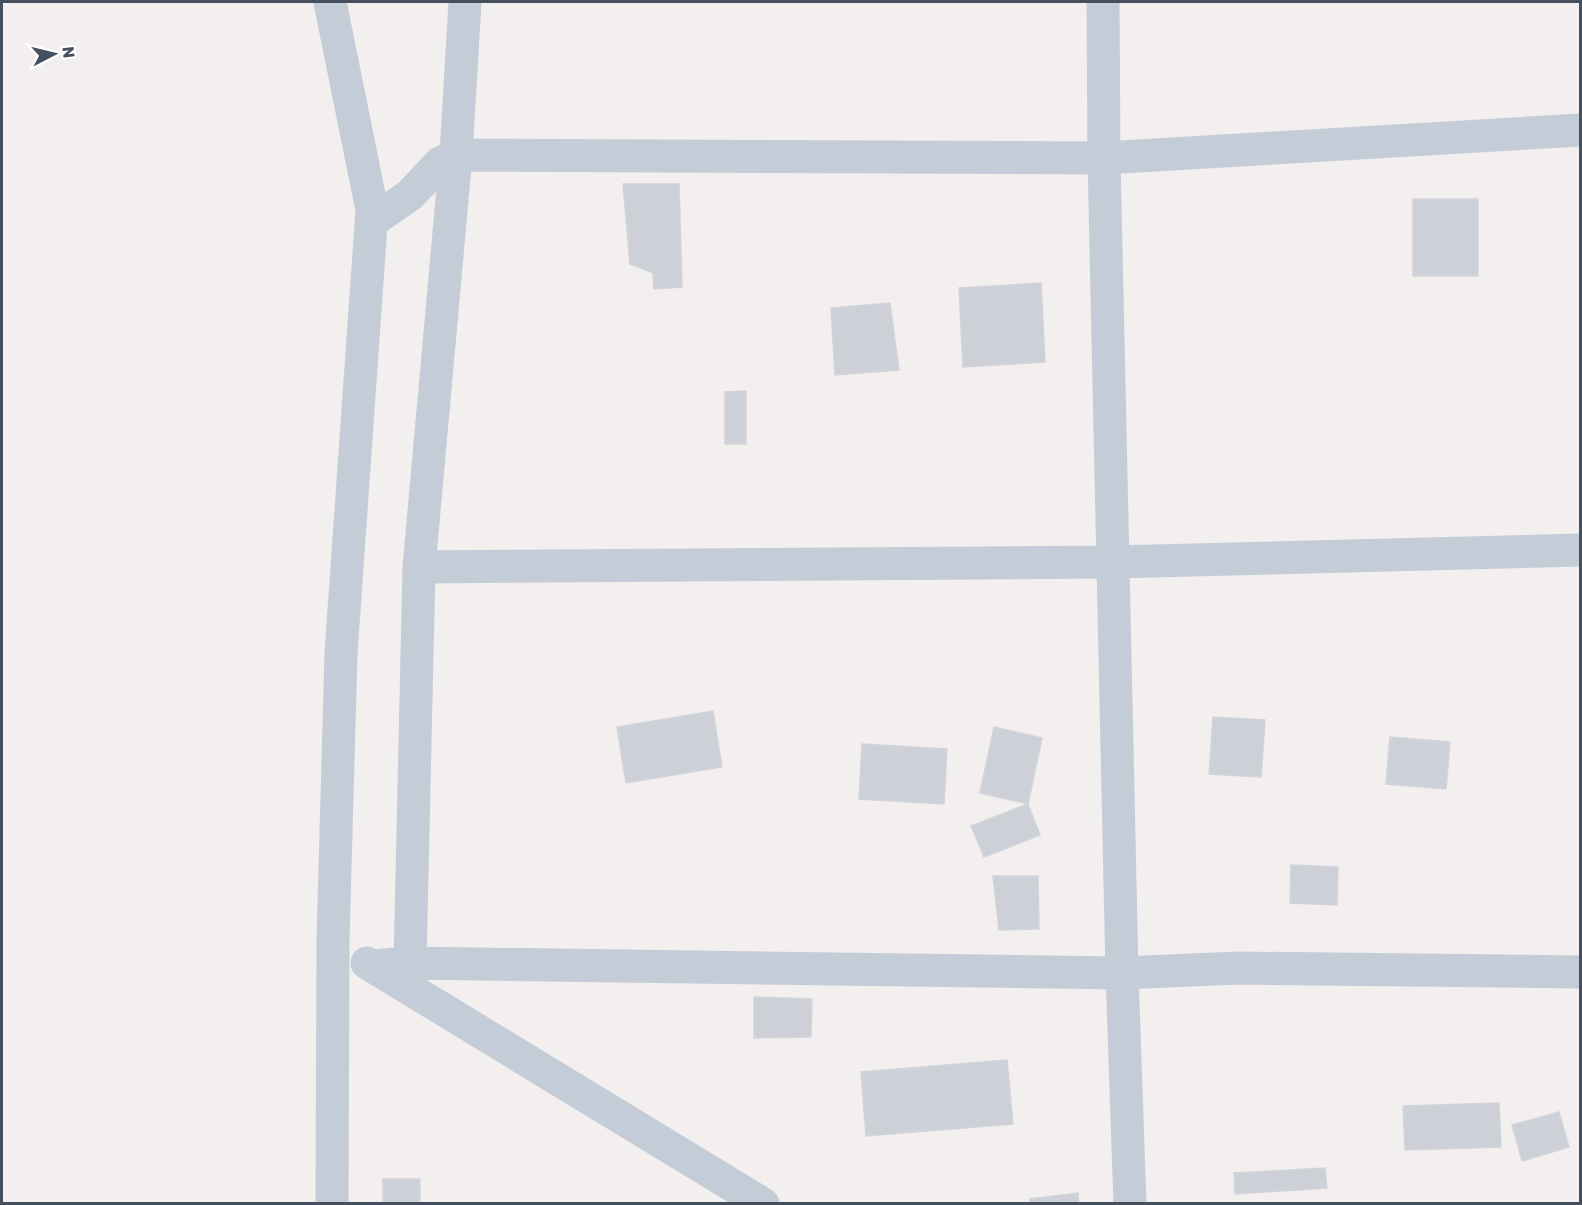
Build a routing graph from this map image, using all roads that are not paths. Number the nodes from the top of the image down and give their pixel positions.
1 (330, 2) edge
2 (465, 2) edge
3 (1103, 2) edge
4 (1581, 130) edge
5 (456, 155) junction
6 (1104, 158) junction
7 (371, 222) junction
8 (1581, 550) edge
9 (1114, 562) junction
10 (419, 567) junction
11 (333, 940) junction
12 (410, 963) junction
13 (372, 966) junction
14 (1581, 972) edge
15 (1122, 973) junction
16 (332, 1203) edge
17 (763, 1203) edge
18 (1130, 1203) edge

1 - 7 street
2 - 5 street
3 - 6 street
4 - 6 street
5 - 6 street
5 - 7 street
5 - 10 street
6 - 9 street
7 - 11 street
8 - 9 street
9 - 10 street
9 - 15 street
10 - 12 street
11 - 13 street
11 - 16 street
12 - 13 street
12 - 15 street
13 - 17 street
14 - 15 street
15 - 18 street

